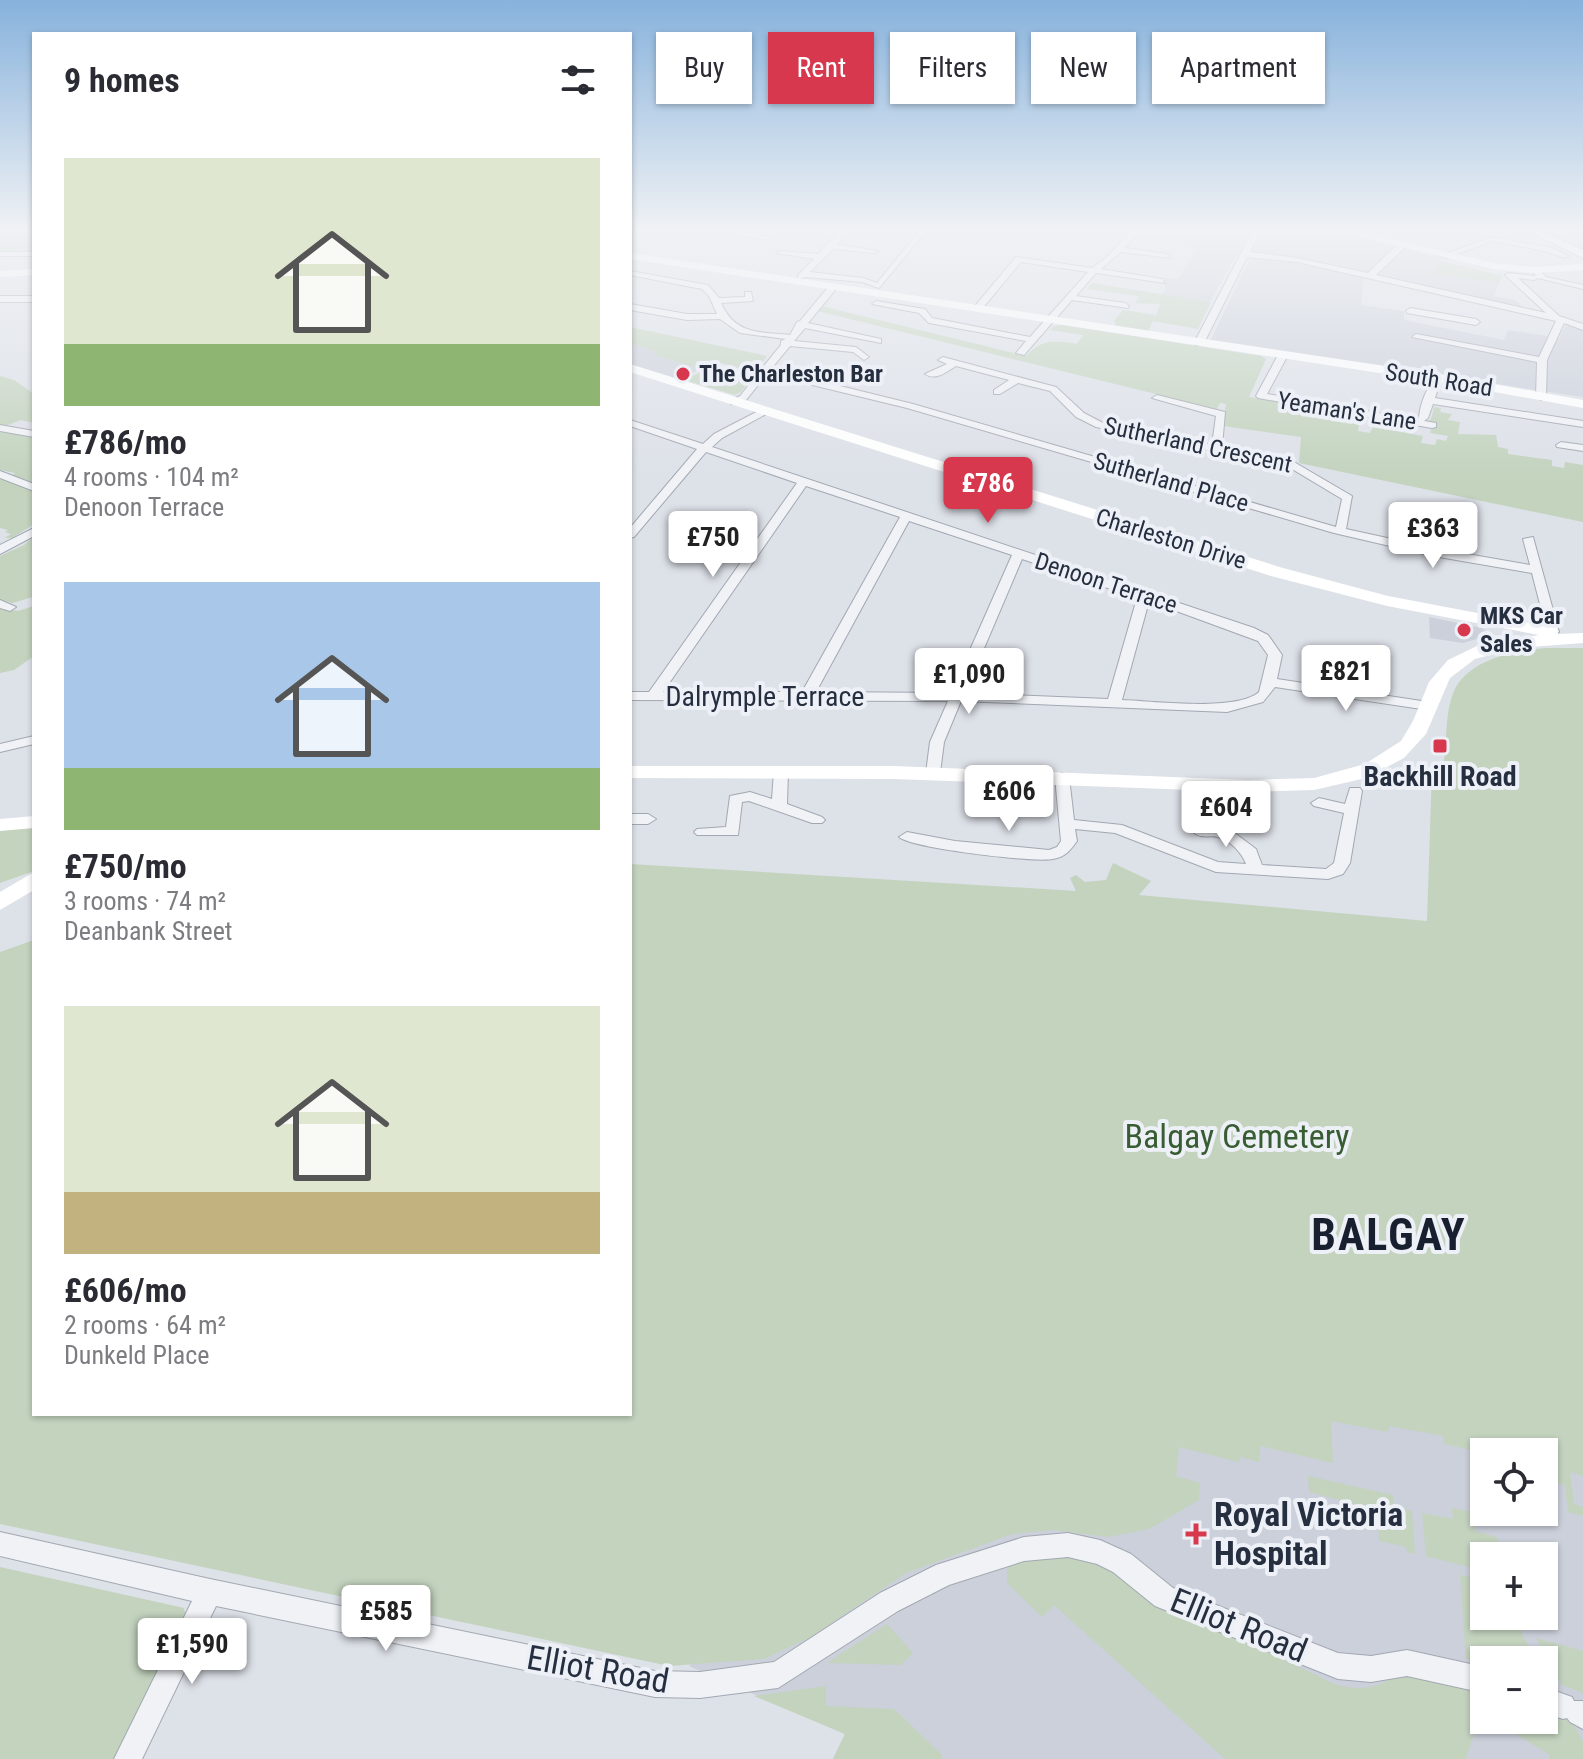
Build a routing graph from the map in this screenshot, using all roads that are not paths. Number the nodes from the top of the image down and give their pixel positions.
1 (659, 312) edge
2 (721, 312) edge
3 (811, 312) edge
4 (923, 312) edge
5 (1005, 312) edge
6 (1056, 312) edge
7 (1215, 312) edge
8 (1409, 312) edge
9 (1528, 312) edge
10 (1550, 312) edge
11 (723, 316) junction
12 (1050, 319) junction
13 (1558, 319) junction
14 (1476, 322) dead end
15 (800, 324) junction
16 (1583, 327) edge
17 (1416, 337) dead end
18 (787, 340) junction
19 (1033, 340) junction
20 (878, 341) dead end
21 (1199, 343) junction
22 (1021, 353) dead end
23 (1283, 355) junction
24 (864, 357) dead end
25 (943, 360) dead end
26 (1542, 360) junction
27 (955, 363) junction
28 (632, 369) edge
29 (762, 370) junction
30 (930, 374) dead end
31 (1018, 379) junction
32 (1434, 385) dead end
33 (997, 392) dead end
34 (1541, 397) junction
35 (1157, 398) dead end
36 (1428, 400) junction
37 (734, 402) junction
38 (1583, 404) edge
39 (764, 411) junction
40 (632, 424) edge
41 (1583, 424) edge
42 (2, 428) edge
43 (32, 434) edge
44 (1583, 439) edge
45 (1561, 445) dead end
46 (1583, 448) edge
47 (703, 449) junction
48 (1217, 449) junction
49 (0, 474) edge
50 (803, 482) junction
51 (32, 487) edge
52 (906, 516) junction
53 (1338, 531) junction
54 (32, 532) edge
55 (632, 533) edge
56 (0, 539) edge
57 (1529, 539) dead end
58 (14, 543) junction
59 (0, 550) edge
60 (1021, 554) junction
61 (1537, 570) junction
62 (1144, 596) junction
63 (1505, 624) junction
64 (1553, 632) junction
65 (1527, 635) junction
66 (1583, 638) edge
67 (1497, 645) junction
68 (1271, 682) junction
69 (632, 696) edge
70 (653, 696) junction
71 (809, 696) junction
72 (956, 697) junction
73 (1115, 704) junction
74 (1428, 706) junction
75 (32, 740) edge
76 (0, 748) edge
77 (781, 771) junction
78 (632, 772) edge
79 (933, 773) junction
80 (1062, 777) junction
81 (1355, 791) dead end
82 (1319, 803) dead end
83 (779, 805) junction
84 (1352, 810) junction
85 (1222, 815) dead end
86 (632, 819) edge
87 (648, 819) dead end
88 (817, 820) dead end
89 (32, 822) edge
90 (1068, 824) junction
91 (0, 825) edge
92 (702, 832) dead end
93 (1201, 832) dead end
94 (1225, 833) junction
95 (907, 837) dead end
96 (1256, 871) junction
97 (32, 880) edge
98 (0, 890) edge
99 (0, 903) edge
100 (0, 1544) edge
101 (210, 1592) junction
102 (1470, 1677) edge
103 (128, 1759) edge

1 - 11 street
2 - 11 street
3 - 15 street
4 - 19 street
5 - 12 street, South Road
6 - 12 street
7 - 21 street
8 - 14 street
9 - 13 street
10 - 13 street
11 - 18 street
12 - 19 street
12 - 21 street, South Road
13 - 16 street
13 - 26 street
15 - 18 street
15 - 20 street
17 - 26 street
18 - 24 street
18 - 29 street
19 - 22 street
21 - 23 street, South Road
23 - 34 street, South Road
23 - 36 street, Yeaman's Lane
25 - 27 street, Sutherland Crescent
26 - 34 street
27 - 30 street
27 - 31 street, Sutherland Crescent
28 - 37 street, Charleston Drive
29 - 37 street
29 - 53 street, Sutherland Place
31 - 33 street
31 - 48 street, Sutherland Crescent
32 - 36 street
34 - 38 street, South Road
35 - 48 street
36 - 41 street
37 - 39 street, Charleston Drive
39 - 47 street
39 - 63 street, Charleston Drive
40 - 47 street, Denoon Terrace
42 - 43 street
44 - 46 street
45 - 46 street
47 - 50 street, Denoon Terrace
47 - 55 street
48 - 53 street, Sutherland Crescent
49 - 51 street
50 - 52 street, Denoon Terrace
50 - 70 street
52 - 60 street, Denoon Terrace
52 - 71 street
53 - 61 street, Sutherland Place
54 - 58 street
56 - 58 street
57 - 61 street
58 - 59 street
60 - 62 street, Denoon Terrace
60 - 72 street
61 - 64 street
62 - 68 street, Denoon Terrace
62 - 73 street
63 - 65 street, Charleston Drive
63 - 67 street
64 - 65 street, Charleston Drive
64 - 66 street, Charleston Drive
65 - 66 street
65 - 67 street
67 - 74 street
68 - 73 street, Dalrymple Terrace
68 - 74 street
69 - 70 street, Dalrymple Terrace
70 - 71 street, Dalrymple Terrace
71 - 72 street, Dalrymple Terrace
72 - 73 street, Dalrymple Terrace
72 - 79 street
74 - 80 street
75 - 76 street
77 - 78 street
77 - 79 street
77 - 83 street
79 - 80 street
80 - 90 street
81 - 84 street
82 - 84 street
83 - 88 street
83 - 92 street
84 - 96 street
85 - 94 street
86 - 87 street
89 - 91 street
90 - 95 street
90 - 96 street
93 - 94 street
94 - 96 street
97 - 98 street
97 - 99 street
100 - 101 street, Elliot Road
101 - 102 street, Elliot Road
101 - 103 street

